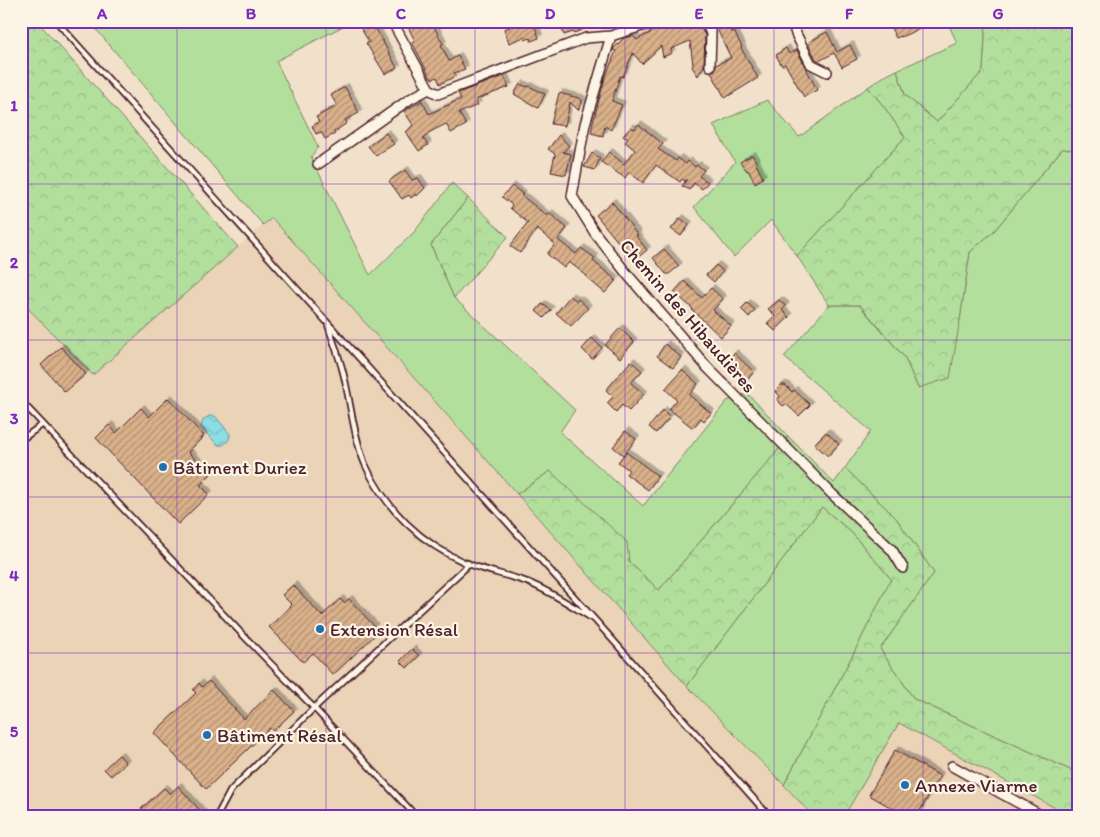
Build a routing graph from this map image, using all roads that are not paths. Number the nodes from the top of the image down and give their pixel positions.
1 (56, 21) edge
2 (392, 21) edge
3 (658, 21) edge
4 (706, 21) edge
5 (792, 21) edge
6 (611, 36) junction
7 (710, 66) dead end
8 (828, 72) dead end
9 (428, 89) junction
10 (318, 164) dead end
11 (328, 324) junction
12 (21, 401) edge
13 (43, 424) junction
14 (21, 440) edge
15 (468, 564) junction
16 (903, 568) dead end
17 (596, 620) junction
18 (314, 708) junction
19 (952, 766) dead end
20 (217, 816) edge
21 (416, 816) edge
22 (769, 816) edge
23 (1042, 816) edge

1 - 11 lane
2 - 9 street
3 - 6 street
4 - 7 street
5 - 8 street
6 - 9 street
6 - 16 street, Chemin des Hibaudières
9 - 10 street
11 - 15 lane
11 - 17 lane
12 - 13 lane
13 - 14 lane
13 - 18 lane
15 - 17 lane
15 - 18 lane
17 - 22 lane
18 - 20 lane
18 - 21 lane
19 - 23 street

